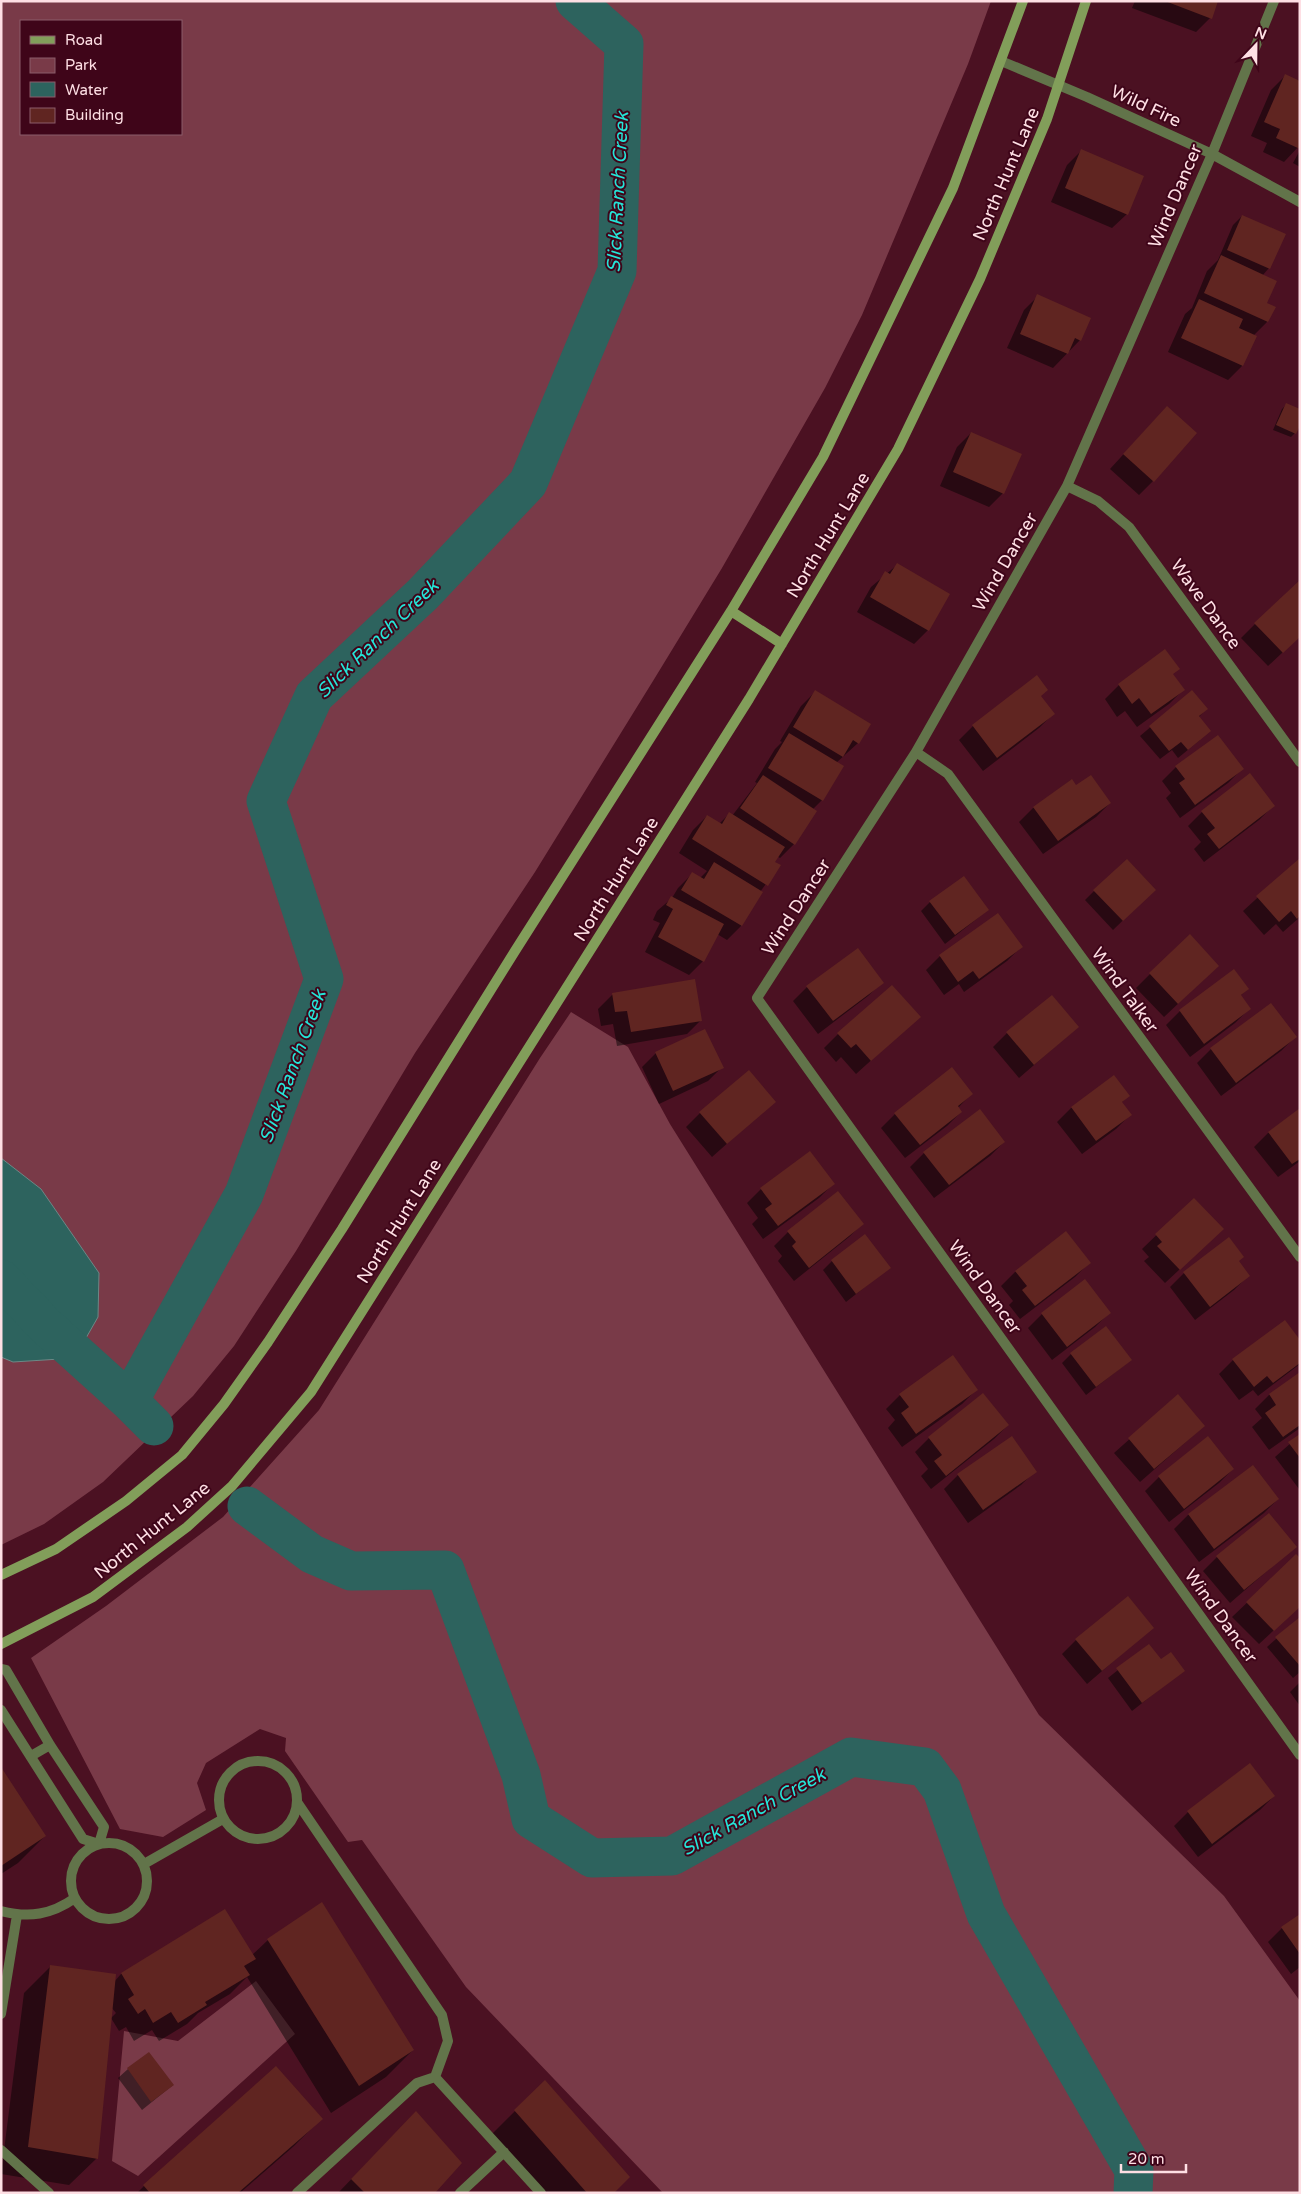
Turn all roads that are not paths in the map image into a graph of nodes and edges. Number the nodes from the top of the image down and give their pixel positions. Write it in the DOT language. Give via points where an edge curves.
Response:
graph roads {
  1 [pos="1023,1"];
  2 [pos="1086,1"];
  3 [pos="1274,1"];
  4 [pos="1001,61"];
  5 [pos="1060,85"];
  6 [pos="1212,154"];
  7 [pos="1300,202"];
  8 [pos="1067,486"];
  9 [pos="731,611"];
  10 [pos="782,644"];
  11 [pos="916,752"];
  12 [pos="1300,762"];
  13 [pos="1300,1256"];
  14 [pos="1,1575"];
  15 [pos="1,1644"];
  16 [pos="1,1669"];
  17 [pos="1,1710"];
  18 [pos="50,1745"];
  19 [pos="1300,1755"];
  20 [pos="31,1756"];
  21 [pos="298,1802"];
  22 [pos="223,1819"];
  23 [pos="99,1844"];
  24 [pos="144,1864"];
  25 [pos="75,1898"];
  26 [pos="1,1911"];
  27 [pos="17,1915"];
  28 [pos="1,2014"];
  29 [pos="435,2077"];
  30 [pos="1,2150"];
  31 [pos="504,2152"];
  32 [pos="48,2193"];
  33 [pos="297,2193"];
  34 [pos="460,2193"];
  35 [pos="541,2193"];
  1 -- 4 [label="main road"];
  2 -- 5 [label="main road, North Hunt Lane"];
  3 -- 6 [label="street, Wind Dancer"];
  4 -- 5 [label="street, Wild Fire"];
  4 -- 9 [label="main road" via="953,188 863,376 823,457"];
  5 -- 6 [label="street, Wild Fire"];
  5 -- 10 [label="main road, North Hunt Lane" via="980,279 898,449"];
  6 -- 7 [label="street, Wild Fire"];
  6 -- 8 [label="street, Wind Dancer"];
  8 -- 11 [label="street, Wind Dancer"];
  8 -- 12 [label="street, Wave Dance" via="1098,501 1129,526"];
  9 -- 10 [label="main road"];
  9 -- 14 [label="main road" via="347,1221 224,1404 182,1455 126,1501 56,1549"];
  10 -- 15 [label="main road, North Hunt Lane" via="311,1392 232,1486 187,1527 93,1597"];
  11 -- 13 [label="street, Wind Talker" via="948,774"];
  11 -- 19 [label="street, Wind Dancer" via="757,998"];
  16 -- 18 [label="street" via="6,1670"];
  17 -- 20 [label="street"];
  18 -- 20 [label="street"];
  18 -- 23 [label="street" via="104,1827"];
  20 -- 23 [label="street" via="84,1839"];
  21 -- 22 [label="street" via="288,1826 266,1839 241,1836"];
  21 -- 22 [label="street" via="296,1790 282,1769 270,1762 257,1761 232,1770 221,1786 219,1806"];
  21 -- 29 [label="street" via="442,2015 448,2041"];
  22 -- 24 [label="street"];
  23 -- 24 [label="street" via="113,1842 126,1846"];
  23 -- 25 [label="street" via="84,1852 74,1865 71,1876"];
  24 -- 25 [label="street" via="148,1877 147,1891 132,1912 120,1918 94,1916"];
  25 -- 27 [label="street" via="44,1913"];
  26 -- 27 [label="street"];
  27 -- 28 [label="street"];
  29 -- 31 [label="street"];
  29 -- 33 [label="street" via="417,2083"];
  30 -- 32 [label="street"];
  31 -- 34 [label="street"];
  31 -- 35 [label="street"];
}
